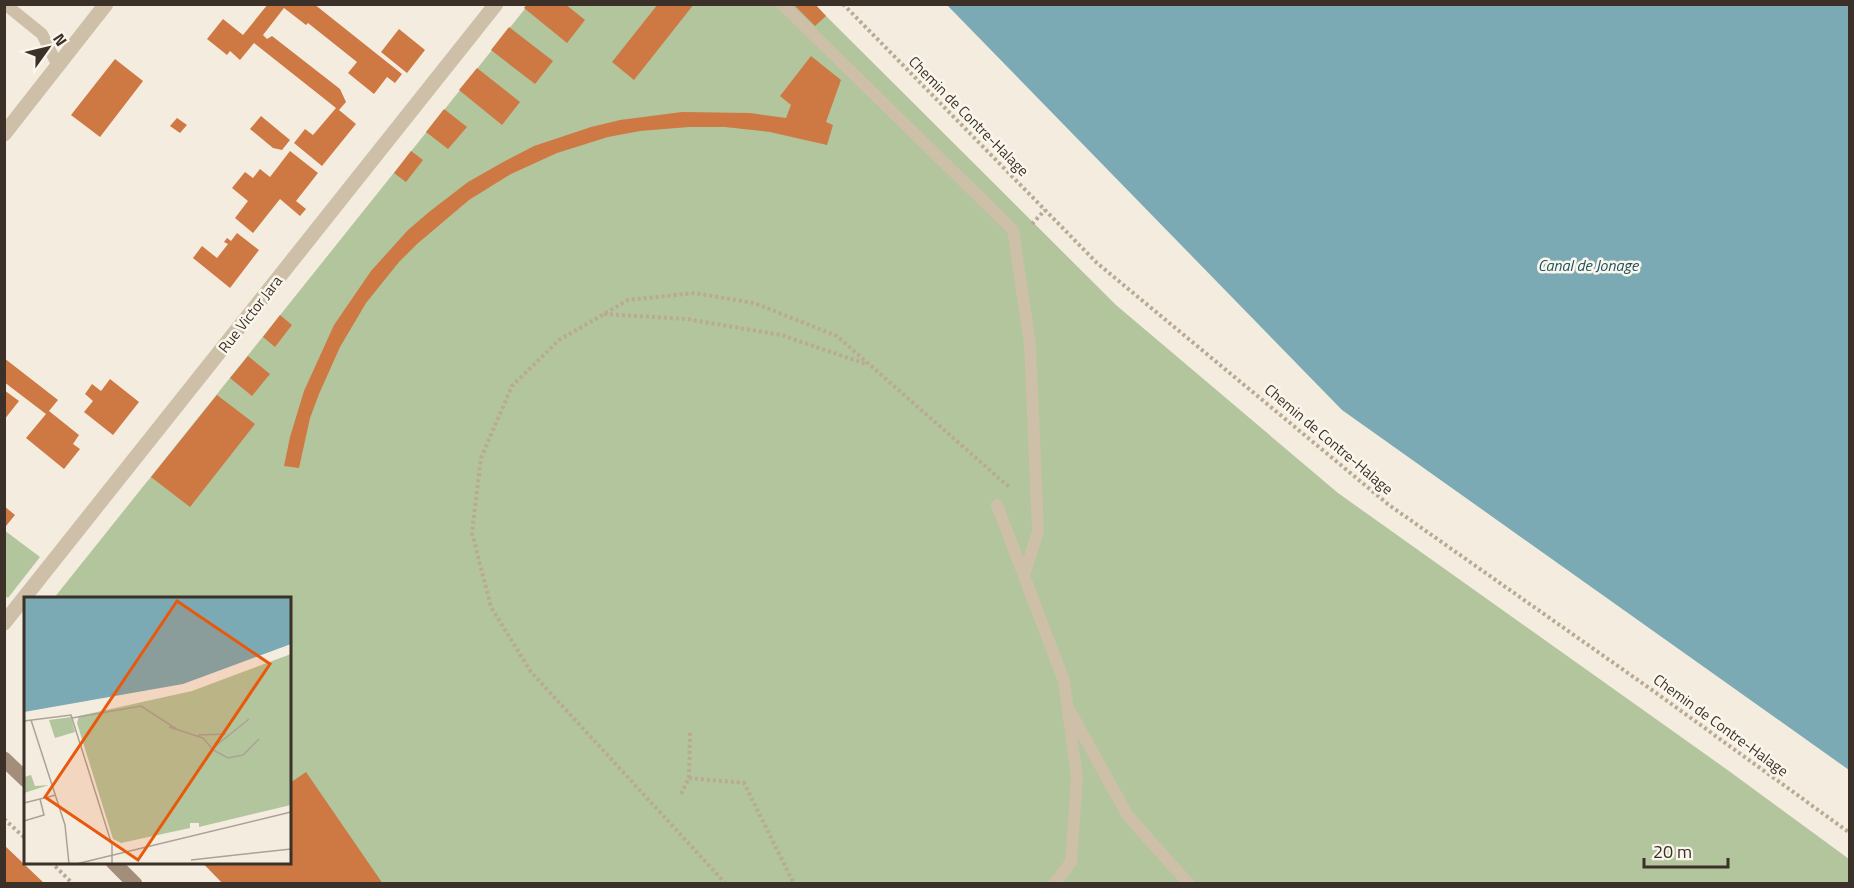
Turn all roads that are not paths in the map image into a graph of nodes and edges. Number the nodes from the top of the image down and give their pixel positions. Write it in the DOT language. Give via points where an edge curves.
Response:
graph roads {
  1 [pos="4,4"];
  2 [pos="106,4"];
  3 [pos="496,4"];
  4 [pos="782,4"];
  5 [pos="58,66"];
  6 [pos="4,134"];
  7 [pos="997,505"];
  8 [pos="1024,576"];
  9 [pos="25,597"];
  10 [pos="24,598"];
  11 [pos="4,623"];
  12 [pos="1067,705"];
  13 [pos="4,759"];
  14 [pos="24,778"];
  15 [pos="114,864"];
  16 [pos="135,884"];
  17 [pos="1054,884"];
  18 [pos="1189,884"];
  1 -- 5 [label="lane" via="42,34"];
  2 -- 5 [label="street"];
  3 -- 9 [label="street, Rue Victor Jara"];
  4 -- 8 [label="lane" via="1013,230 1030,344 1038,531"];
  5 -- 6 [label="street"];
  7 -- 8 [label="lane"];
  8 -- 12 [label="lane" via="1064,681"];
  10 -- 11 [label="street, Rue Victor Jara"];
  12 -- 17 [label="lane" via="1077,777 1071,862"];
  12 -- 18 [label="lane" via="1128,816"];
  13 -- 14 [label="main road"];
  15 -- 16 [label="main road"];
}
